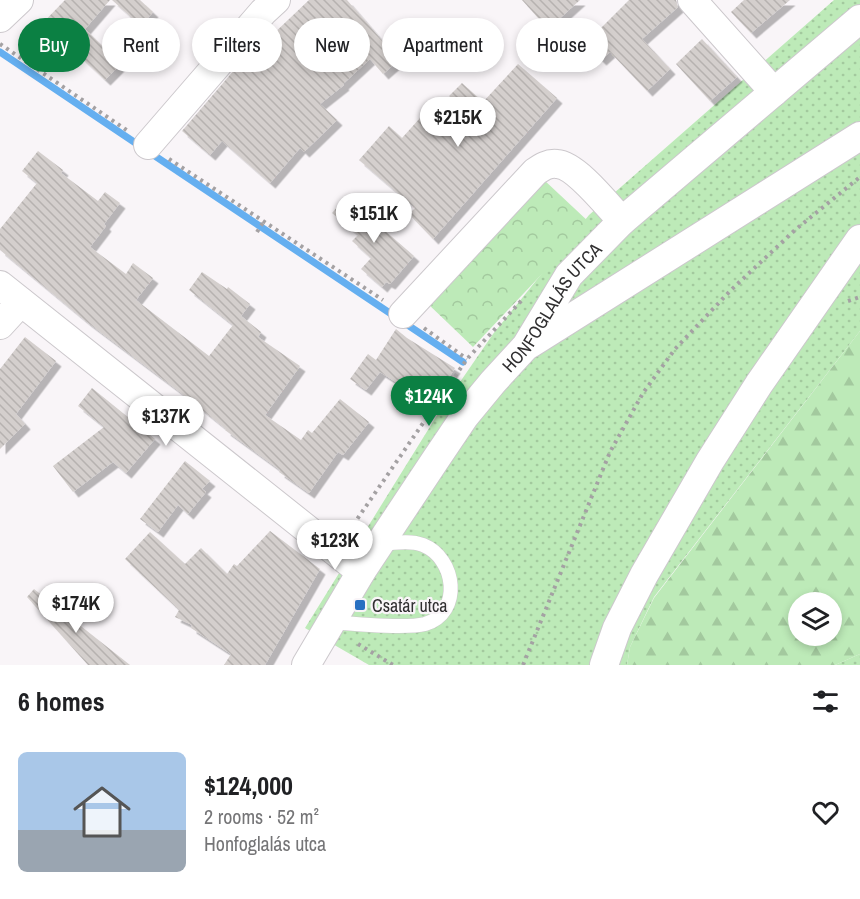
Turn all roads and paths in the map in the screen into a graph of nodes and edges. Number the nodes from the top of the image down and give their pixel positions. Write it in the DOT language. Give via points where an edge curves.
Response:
graph roads {
  1 [pos="19,0"];
  2 [pos="692,0"];
  3 [pos="263,4"];
  4 [pos="0,18"];
  5 [pos="860,19"];
  6 [pos="0,44"];
  7 [pos="774,92"];
  8 [pos="860,136"];
  9 [pos="148,145"];
  10 [pos="860,177"];
  11 [pos="622,221"];
  12 [pos="860,239"];
  13 [pos="10,294"];
  14 [pos="403,314"];
  15 [pos="0,325"];
  16 [pos="526,346"];
  17 [pos="467,359"];
  18 [pos="379,544"];
  19 [pos="361,572"];
  20 [pos="332,622"];
  21 [pos="306,665"];
  22 [pos="522,665"];
  23 [pos="604,665"];
  1 -- 4 [label="street"];
  2 -- 7 [label="street"];
  3 -- 9 [label="street"];
  5 -- 7 [label="street, HONFOGLALÁS UTCA"];
  6 -- 9 [label="path"];
  7 -- 11 [label="street, HONFOGLALÁS UTCA"];
  8 -- 16 [label="street"];
  9 -- 14 [label="path" via="260,226"];
  10 -- 22 [label="path" via="731,290 675,349 643,393 610,452"];
  11 -- 14 [label="street" via="572,169 560,164 547,165 535,172"];
  11 -- 16 [label="street, HONFOGLALÁS UTCA" via="569,275"];
  12 -- 23 [label="street" via="710,461 644,575 617,627"];
  13 -- 15 [label="street"];
  13 -- 19 [label="street"];
  14 -- 17 [label="path"];
  16 -- 18 [label="street, HONFOGLALÁS UTCA" via="465,416"];
  18 -- 19 [label="street, HONFOGLALÁS UTCA"];
  18 -- 20 [label="lane" via="415,543 439,555 450,576 446,604 424,624"];
  19 -- 20 [label="street, HONFOGLALÁS UTCA"];
  20 -- 21 [label="street, HONFOGLALÁS UTCA"];
}
